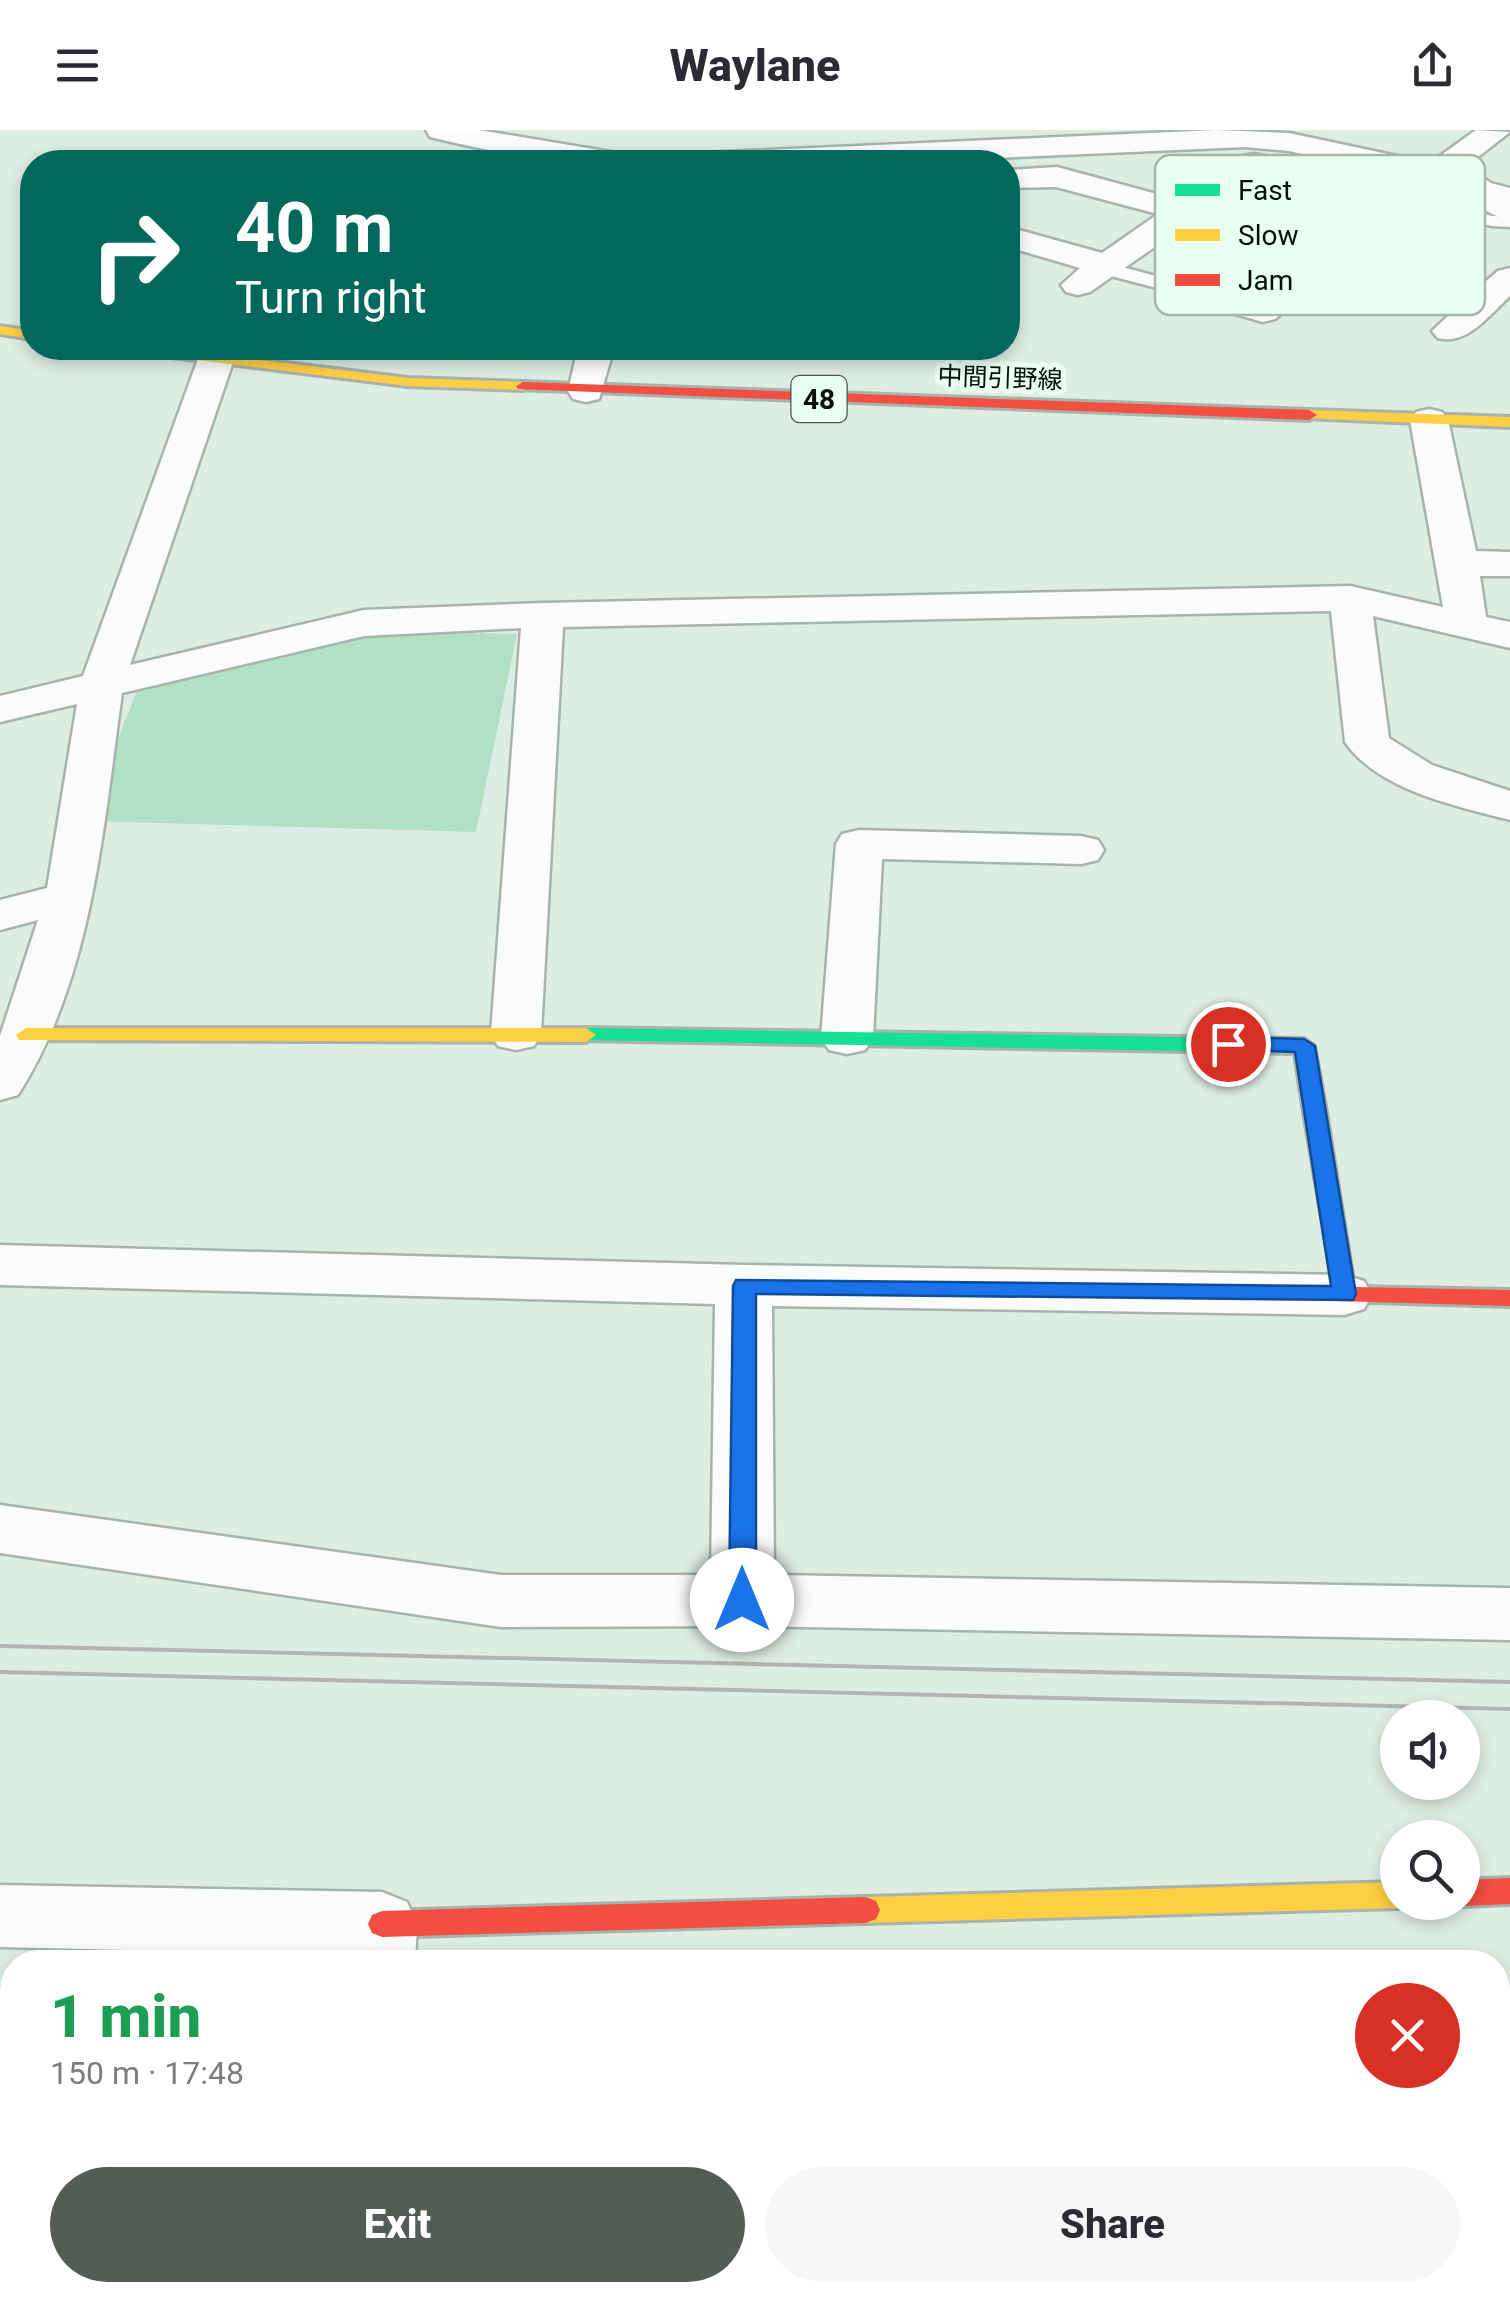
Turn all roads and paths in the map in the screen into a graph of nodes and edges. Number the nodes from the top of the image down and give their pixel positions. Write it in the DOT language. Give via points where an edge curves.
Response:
graph roads {
  1 [pos="441,130"];
  2 [pos="1496,130"];
  3 [pos="1179,134"];
  4 [pos="541,150"];
  5 [pos="905,150"];
  6 [pos="1349,155"];
  7 [pos="1462,155"];
  8 [pos="1020,179"];
  9 [pos="1485,187"];
  10 [pos="1510,193"];
  11 [pos="1485,194"];
  12 [pos="1155,203"];
  13 [pos="1510,211"];
  14 [pos="1485,219"];
  15 [pos="1510,222"];
  16 [pos="1155,231"];
  17 [pos="1020,242"];
  18 [pos="1096,273"];
  19 [pos="1155,284"];
  20 [pos="1468,315"];
  21 [pos="1450,331"];
  22 [pos="216,360"];
  23 [pos="224,360"];
  24 [pos="593,360"];
  25 [pos="586,392"];
  26 [pos="1429,420"];
  27 [pos="1510,422"];
  28 [pos="1458,563"];
  29 [pos="1510,564"];
  30 [pos="1350,598"];
  31 [pos="543,615"];
  32 [pos="1466,624"];
  33 [pos="1510,634"];
  34 [pos="102,683"];
  35 [pos="0,709"];
  36 [pos="1510,806"];
  37 [pos="1081,850"];
  38 [pos="70,896"];
  39 [pos="0,915"];
  40 [pos="516,1034"];
  41 [pos="26,1035"];
  42 [pos="847,1038"];
  43 [pos="0,1083"];
  44 [pos="0,1265"];
  45 [pos="744,1286"];
  46 [pos="1344,1294"];
  47 [pos="1510,1298"];
  48 [pos="0,1529"];
  49 [pos="742,1600"];
  50 [pos="1510,1614"];
  51 [pos="1510,1892"];
  52 [pos="1480,1893"];
  53 [pos="1380,1896"];
  54 [pos="0,1916"];
  55 [pos="380,1943"];
  1 -- 4 [label="street"];
  2 -- 7 [label="street"];
  3 -- 5 [label="street"];
  3 -- 6 [label="street" via="1289,142"];
  8 -- 12 [label="street" via="1058,177"];
  9 -- 10 [label="lane"];
  11 -- 13 [label="street"];
  14 -- 15 [label="lane"];
  16 -- 18 [label="street"];
  17 -- 18 [label="street"];
  18 -- 19 [label="lane"];
  20 -- 21 [label="street"];
  22 -- 34 [label="street"];
  23 -- 25 [label="street, 中間引野線 / 48" via="408,382"];
  24 -- 25 [label="street"];
  25 -- 26 [label="street, 中間引野線 / 48"];
  26 -- 27 [label="street, 中間引野線 / 48"];
  26 -- 28 [label="street"];
  28 -- 29 [label="street"];
  28 -- 32 [label="street"];
  30 -- 31 [label="street"];
  30 -- 32 [label="street"];
  30 -- 36 [label="street" via="1367,742 1417,776"];
  31 -- 34 [label="street" via="364,623"];
  31 -- 40 [label="street"];
  32 -- 33 [label="street"];
  34 -- 35 [label="street"];
  34 -- 38 [label="street"];
  37 -- 42 [label="street" via="859,844"];
  38 -- 39 [label="street"];
  38 -- 41 [label="street"];
  40 -- 41 [label="street"];
  40 -- 42 [label="street"];
  41 -- 43 [label="street"];
  42 -- 46 [label="street" via="1304,1046"];
  44 -- 45 [label="street"];
  45 -- 46 [label="street"];
  45 -- 49 [label="street"];
  46 -- 47 [label="street"];
  48 -- 49 [label="street" via="501,1601"];
  49 -- 50 [label="street"];
  51 -- 52 [label="street"];
  53 -- 55 [label="street"];
  54 -- 55 [label="street"];
}
